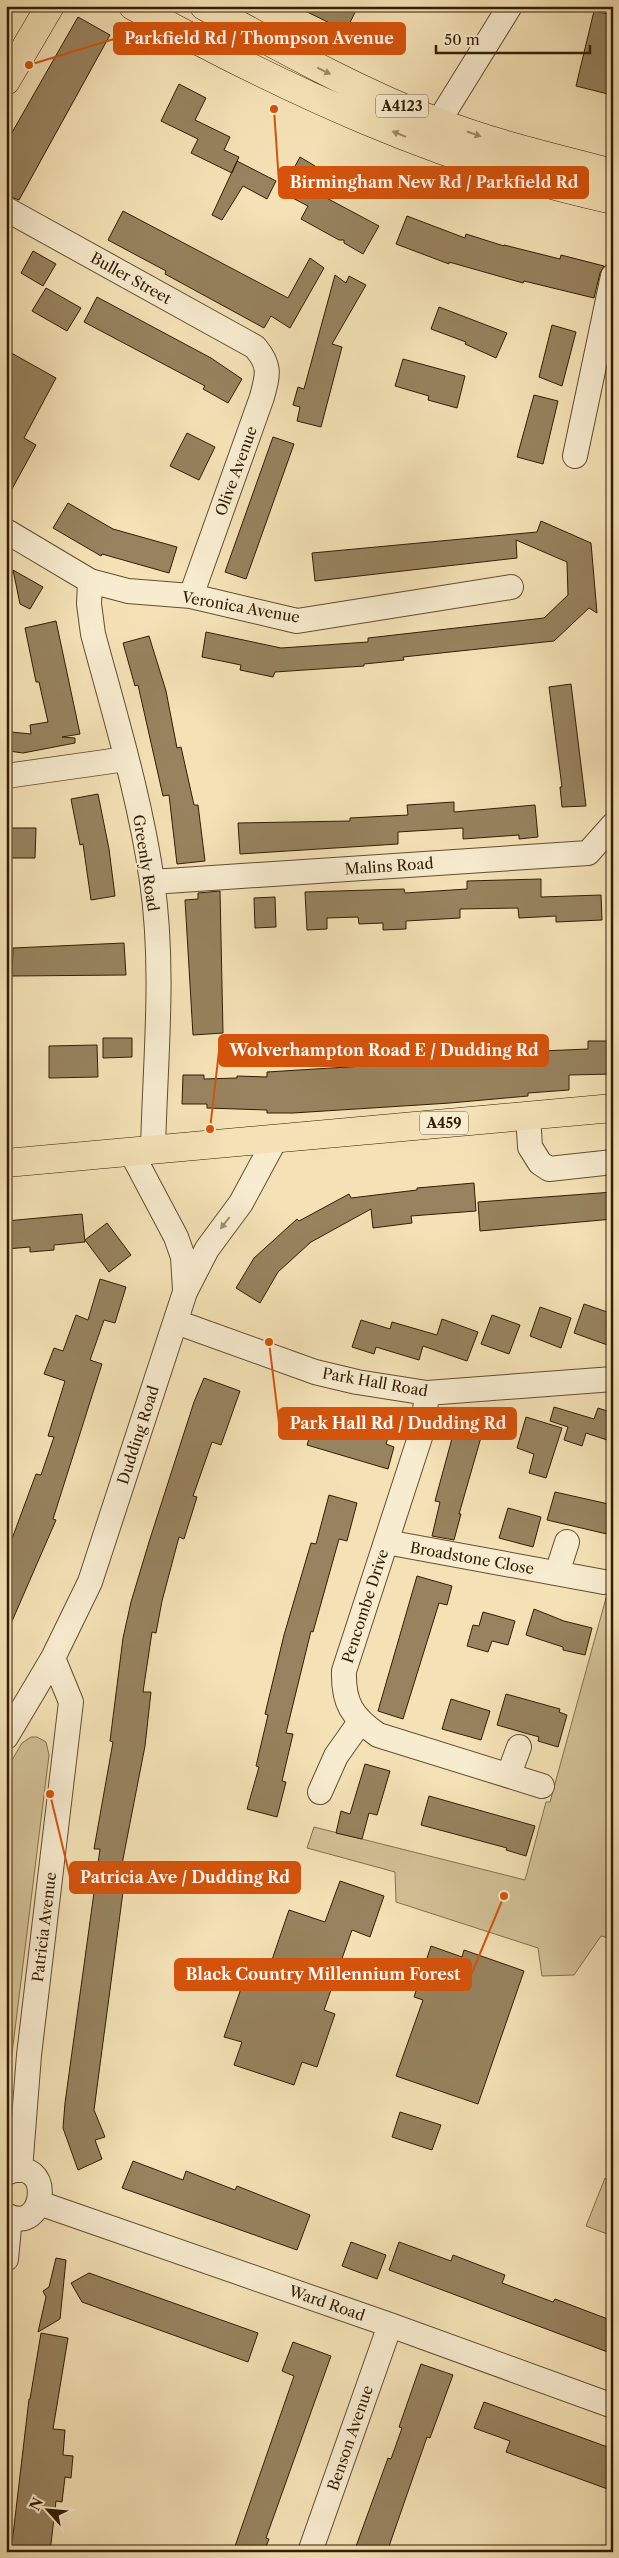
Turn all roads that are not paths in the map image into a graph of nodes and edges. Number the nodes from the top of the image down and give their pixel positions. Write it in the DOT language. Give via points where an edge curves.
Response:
graph roads {
  1 [pos="50,6"];
  2 [pos="134,6"];
  3 [pos="204,6"];
  4 [pos="510,6"];
  5 [pos="266,39"];
  6 [pos="252,70"];
  7 [pos="6,82"];
  8 [pos="431,133"];
  9 [pos="613,173"];
  10 [pos="613,200"];
  11 [pos="6,209"];
  12 [pos="613,276"];
  13 [pos="255,347"];
  14 [pos="575,456"];
  15 [pos="6,531"];
  16 [pos="90,581"];
  17 [pos="511,587"];
  18 [pos="191,596"];
  19 [pos="126,759"];
  20 [pos="6,776"];
  21 [pos="613,825"];
  22 [pos="152,882"];
  23 [pos="613,1108"];
  24 [pos="528,1115"];
  25 [pos="276,1138"];
  26 [pos="142,1151"];
  27 [pos="613,1162"];
  28 [pos="6,1163"];
  29 [pos="185,1292"];
  30 [pos="176,1322"];
  31 [pos="613,1379"];
  32 [pos="427,1393"];
  33 [pos="386,1542"];
  34 [pos="567,1542"];
  35 [pos="557,1573"];
  36 [pos="604,1582"];
  37 [pos="53,1658"];
  38 [pos="360,1722"];
  39 [pos="6,1737"];
  40 [pos="519,1747"];
  41 [pos="509,1774"];
  42 [pos="542,1786"];
  43 [pos="320,1792"];
  44 [pos="13,2171"];
  45 [pos="39,2203"];
  46 [pos="8,2216"];
  47 [pos="6,2258"];
  48 [pos="390,2325"];
  49 [pos="613,2406"];
  50 [pos="310,2552"];
  1 -- 7 [label="main road"];
  2 -- 6 [label="main road, A4123"];
  3 -- 5 [label="main road, A4123"];
  4 -- 8 [label="street"];
  5 -- 6 [label="main road"];
  5 -- 8 [label="main road, A4123, one-way"];
  8 -- 6 [label="main road, A4123, one-way" via="345,112"];
  8 -- 9 [label="main road, A4123, one-way" via="498,142"];
  8 -- 10 [label="main road, A4123" via="481,163"];
  11 -- 13 [label="street, Buller Street"];
  12 -- 14 [label="street"];
  13 -- 18 [label="street, Olive Avenue" via="265,359 268,374"];
  15 -- 16 [label="street, Veronica Avenue"];
  16 -- 18 [label="street, Veronica Avenue" via="128,591"];
  16 -- 19 [label="street, Greenly Road" via="93,634"];
  17 -- 18 [label="street, Veronica Avenue" via="297,620"];
  19 -- 20 [label="street"];
  19 -- 22 [label="street, Greenly Road"];
  21 -- 22 [label="street, Malins Road" via="588,853"];
  22 -- 26 [label="street, Greenly Road" via="160,985"];
  23 -- 24 [label="main road, A459"];
  24 -- 25 [label="main road, A459"];
  24 -- 27 [label="street" via="530,1147 540,1164 549,1169"];
  25 -- 26 [label="main road, A459"];
  25 -- 29 [label="street, Dudding Road, one-way" via="241,1203 207,1249"];
  26 -- 28 [label="main road, A459"];
  26 -- 29 [label="street" via="183,1257"];
  29 -- 30 [label="street, Dudding Road"];
  30 -- 32 [label="street, Park Hall Road" via="315,1372"];
  30 -- 37 [label="street, Dudding Road" via="90,1582"];
  31 -- 32 [label="street, Park Hall Road"];
  32 -- 33 [label="street, Pencombe Drive" via="423,1428"];
  33 -- 35 [label="street, Broadstone Close"];
  33 -- 38 [label="street, Pencombe Drive" via="344,1671 344,1688 351,1712"];
  34 -- 35 [label="street"];
  35 -- 36 [label="street, Broadstone Close"];
  37 -- 39 [label="street, Dudding Road"];
  37 -- 44 [label="street, Patricia Avenue" via="71,1702"];
  38 -- 41 [label="street, Pencombe Drive" via="378,1735 401,1744"];
  38 -- 43 [label="street" via="336,1756"];
  40 -- 41 [label="street"];
  41 -- 42 [label="street, Pencombe Drive"];
  44 -- 45 [label="street" via="31,2174 37,2180 41,2195"];
  45 -- 46 [label="street" via="30,2214"];
  45 -- 48 [label="street, Ward Road"];
  46 -- 47 [label="street"];
  48 -- 49 [label="street, Ward Road"];
  48 -- 50 [label="street, Benson Avenue"];
}
